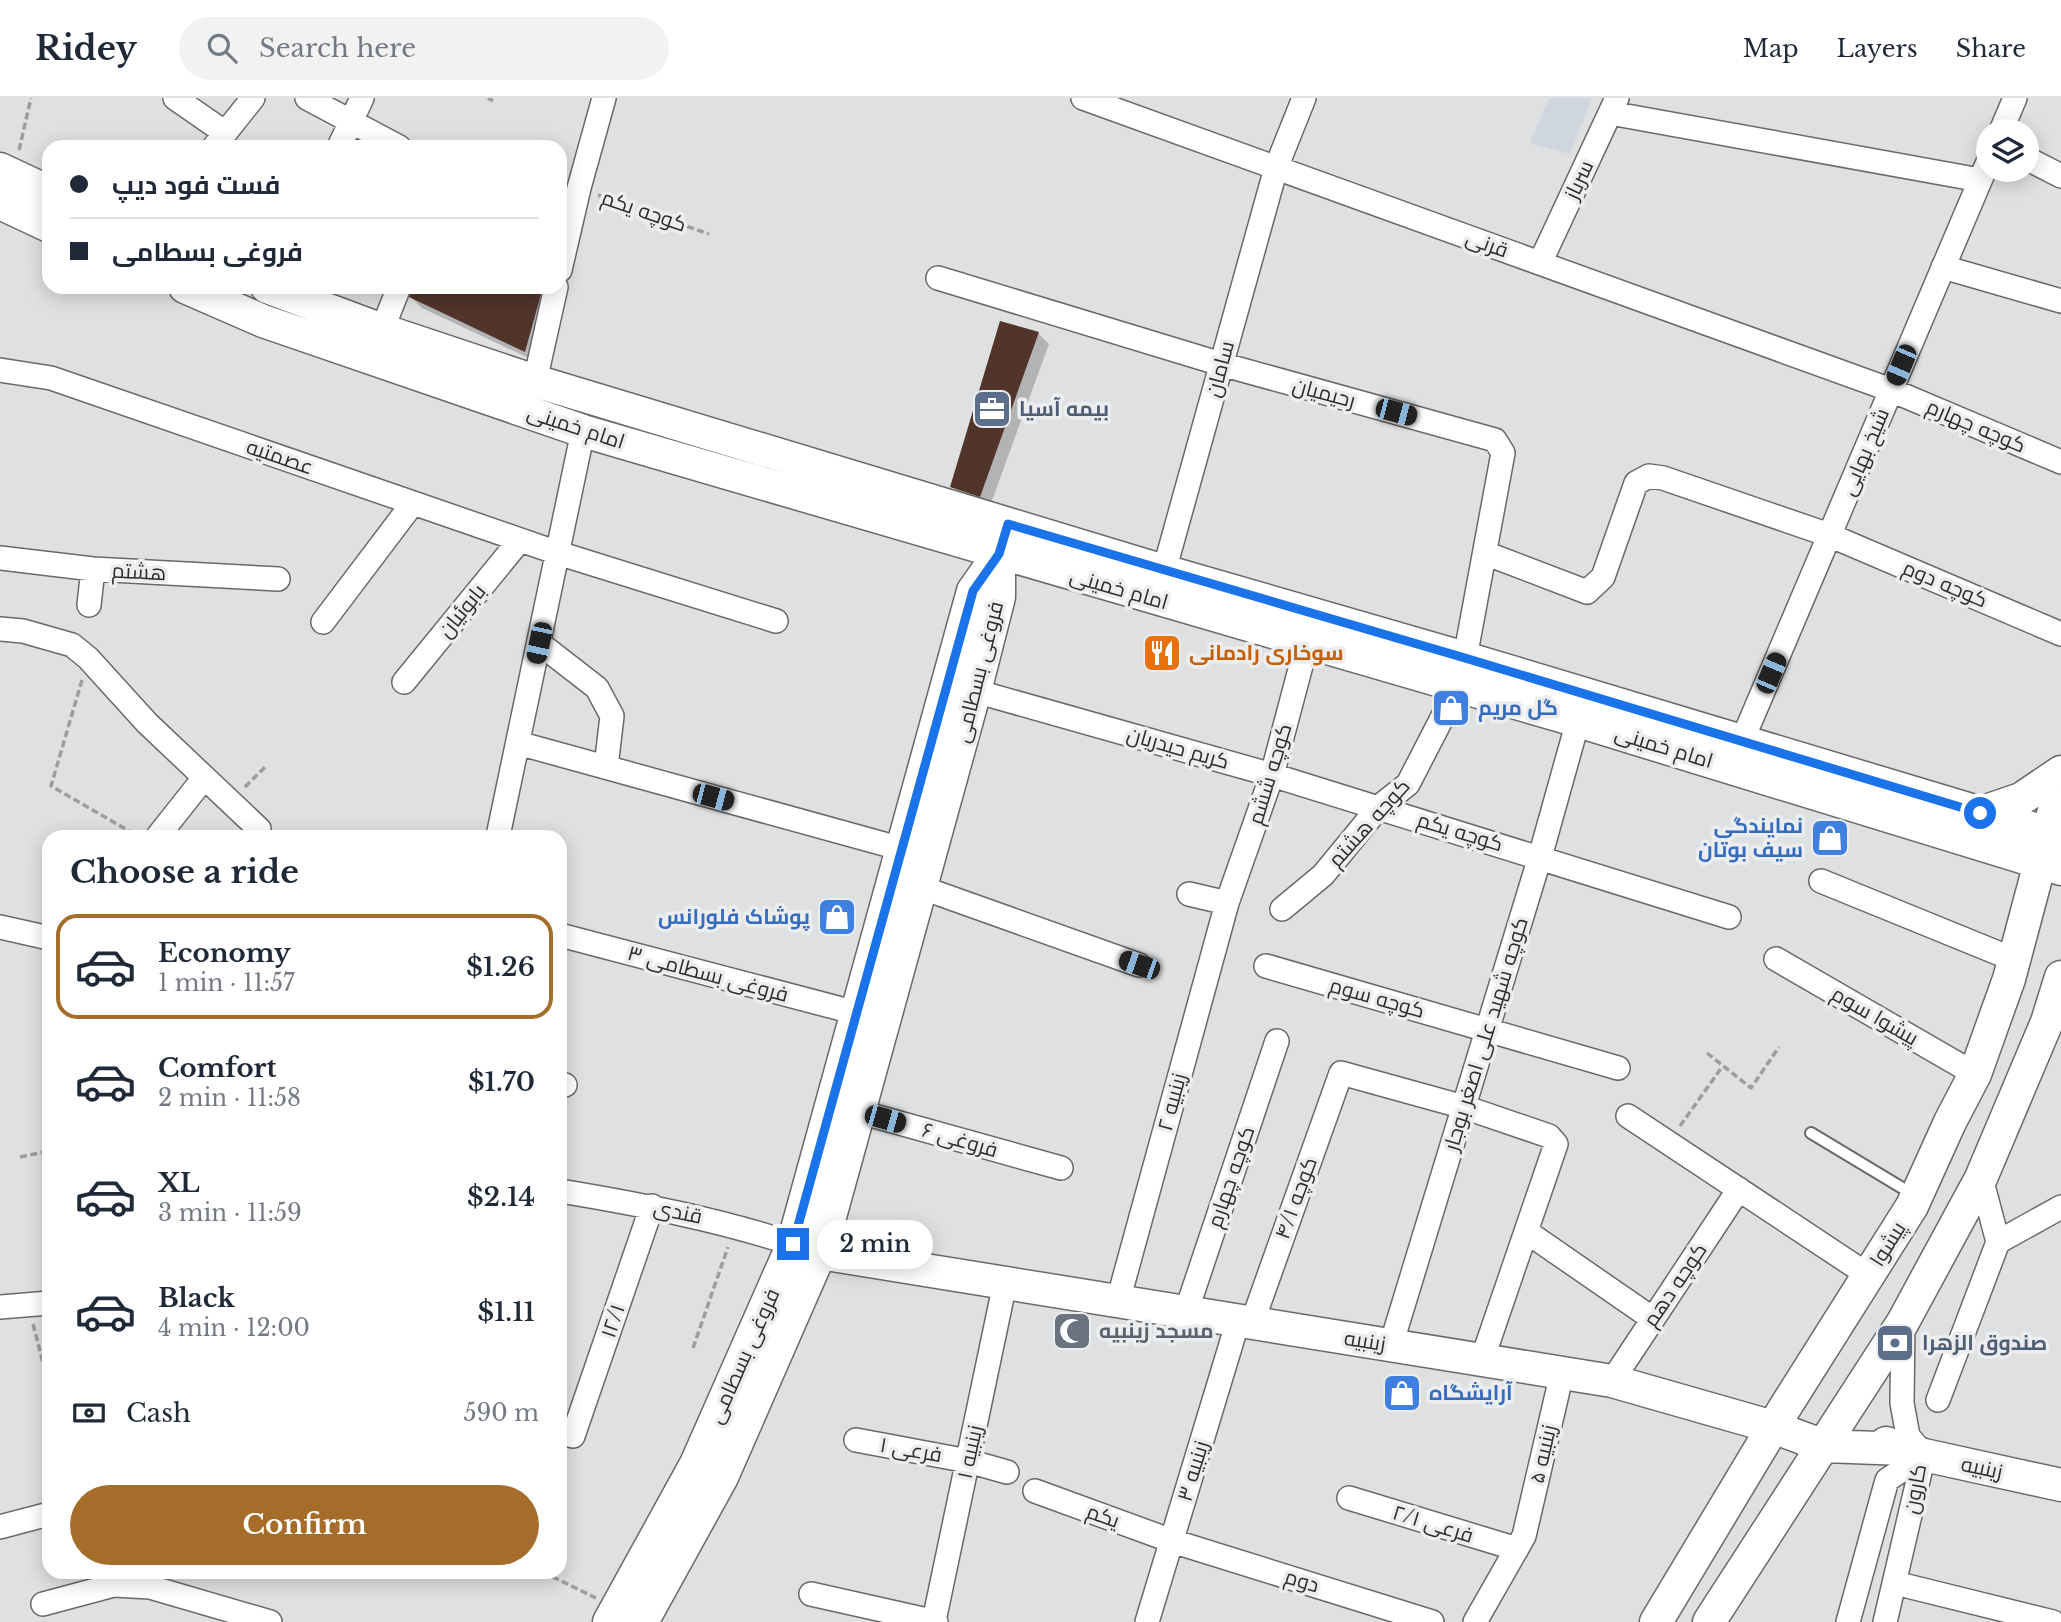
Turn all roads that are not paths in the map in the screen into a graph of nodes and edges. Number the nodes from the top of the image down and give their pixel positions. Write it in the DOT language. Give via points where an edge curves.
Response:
graph roads {
  1 [pos="176,98"];
  2 [pos="253,98"];
  3 [pos="307,98"];
  4 [pos="362,98"];
  5 [pos="604,98"];
  6 [pos="1083,98"];
  7 [pos="1304,98"];
  8 [pos="2015,98"];
  9 [pos="1614,106"];
  10 [pos="2006,119"];
  11 [pos="351,120"];
  12 [pos="219,140"];
  13 [pos="342,140"];
  14 [pos="387,140"];
  15 [pos="2039,165"];
  16 [pos="1276,168"];
  17 [pos="1976,170"];
  18 [pos="2061,176"];
  19 [pos="1979,182"];
  20 [pos="4,183"];
  21 [pos="42,191"];
  22 [pos="42,219"];
  23 [pos="567,226"];
  24 [pos="1540,263"];
  25 [pos="1943,267"];
  26 [pos="938,278"];
  27 [pos="201,294"];
  28 [pos="289,294"];
  29 [pos="396,294"];
  30 [pos="555,294"];
  31 [pos="2061,301"];
  32 [pos="382,330"];
  33 [pos="1221,365"];
  34 [pos="0,370"];
  35 [pos="536,381"];
  36 [pos="1891,390"];
  37 [pos="583,431"];
  38 [pos="2061,462"];
  39 [pos="413,503"];
  40 [pos="1829,535"];
  41 [pos="1003,539"];
  42 [pos="520,540"];
  43 [pos="558,553"];
  44 [pos="1485,553"];
  45 [pos="0,558"];
  46 [pos="93,569"];
  47 [pos="1164,571"];
  48 [pos="278,579"];
  49 [pos="89,605"];
  50 [pos="776,621"];
  51 [pos="323,622"];
  52 [pos="0,629"];
  53 [pos="2061,634"];
  54 [pos="539,643"];
  55 [pos="1307,643"];
  56 [pos="1461,672"];
  57 [pos="404,682"];
  58 [pos="975,691"];
  59 [pos="1578,721"];
  60 [pos="517,743"];
  61 [pos="1737,755"];
  62 [pos="606,768"];
  63 [pos="2061,772"];
  64 [pos="1272,775"];
  65 [pos="204,778"];
  66 [pos="2061,785"];
  67 [pos="1380,807"];
  68 [pos="1980,813"];
  69 [pos="259,829"];
  70 [pos="163,830"];
  71 [pos="499,830"];
  72 [pos="2055,835"];
  73 [pos="902,849"];
  74 [pos="1993,849"];
  75 [pos="1540,857"];
  76 [pos="2051,867"];
  77 [pos="1821,881"];
  78 [pos="920,887"];
  79 [pos="1189,894"];
  80 [pos="1227,903"];
  81 [pos="1282,909"];
  82 [pos="1729,917"];
  83 [pos="2026,918"];
  84 [pos="0,927"];
  85 [pos="42,936"];
  86 [pos="567,937"];
  87 [pos="1776,959"];
  88 [pos="2015,960"];
  89 [pos="1139,965"];
  90 [pos="1266,966"];
  91 [pos="2061,977"];
  92 [pos="856,1013"];
  93 [pos="2054,1025"];
  94 [pos="1487,1030"];
  95 [pos="1277,1041"];
  96 [pos="1618,1068"];
  97 [pos="1975,1074"];
  98 [pos="1464,1107"];
  99 [pos="860,1112"];
  100 [pos="1629,1115"];
  101 [pos="1811,1133"];
  102 [pos="1060,1168"];
  103 [pos="1981,1178"];
  104 [pos="1739,1189"];
  105 [pos="567,1192"];
  106 [pos="1916,1196"];
  107 [pos="652,1206"];
  108 [pos="2061,1207"];
  109 [pos="1527,1231"];
  110 [pos="1998,1242"];
  111 [pos="806,1248"];
  112 [pos="1868,1275"];
  113 [pos="1005,1283"];
  114 [pos="1118,1301"];
  115 [pos="38,1303"];
  116 [pos="0,1307"];
  117 [pos="1186,1312"];
  118 [pos="1653,1319"];
  119 [pos="1245,1322"];
  120 [pos="1903,1322"];
  121 [pos="1391,1345"];
  122 [pos="1482,1360"];
  123 [pos="1562,1373"];
  124 [pos="1612,1381"];
  125 [pos="1938,1400"];
  126 [pos="1779,1418"];
  127 [pos="567,1430"];
  128 [pos="1830,1436"];
  129 [pos="856,1440"];
  130 [pos="1914,1452"];
  131 [pos="968,1461"];
  132 [pos="1007,1472"];
  133 [pos="2061,1486"];
  134 [pos="1035,1491"];
  135 [pos="1349,1498"];
  136 [pos="42,1516"];
  137 [pos="0,1527"];
  138 [pos="1172,1541"];
  139 [pos="1521,1543"];
  140 [pos="151,1579"];
  141 [pos="1895,1583"];
  142 [pos="811,1594"];
  143 [pos="43,1604"];
  144 [pos="623,1618"];
  145 [pos="270,1622"];
  146 [pos="935,1622"];
  147 [pos="1147,1622"];
  148 [pos="1432,1622"];
  149 [pos="1475,1622"];
  150 [pos="1656,1622"];
  151 [pos="1709,1622"];
  152 [pos="1848,1622"];
  153 [pos="1885,1622"];
  154 [pos="2053,1622"];
  1 -- 12 [label="street"];
  2 -- 12 [label="street"];
  3 -- 11 [label="street"];
  4 -- 11 [label="street"];
  5 -- 23 [label="street"];
  6 -- 16 [label="street, قرنی"];
  7 -- 16 [label="street, سامان"];
  8 -- 10 [label="street"];
  9 -- 17 [label="street"];
  9 -- 24 [label="street, سرباز"];
  11 -- 13 [label="street"];
  11 -- 14 [label="street"];
  15 -- 18 [label="street"];
  16 -- 24 [label="street, قرنی"];
  16 -- 33 [label="street, سامان"];
  19 -- 25 [label="street, شیخ بهایی"];
  20 -- 21 [label="main road"];
  20 -- 22 [label="main road"];
  24 -- 36 [label="street, قرنی"];
  25 -- 31 [label="street"];
  25 -- 36 [label="street, شیخ بهایی"];
  26 -- 33 [label="street, رحیمیان"];
  27 -- 37 [label="main road, امام خمینی" via="263,321"];
  28 -- 32 [label="main road, امام خمینی"];
  29 -- 32 [label="street"];
  30 -- 35 [label="street"];
  32 -- 35 [label="main road, امام خمینی"];
  33 -- 44 [label="street, رحیمیان" via="1495,440 1503,453"];
  33 -- 47 [label="street, سامان"];
  34 -- 39 [label="street, عصمتیه" via="51,378"];
  35 -- 41 [label="main road, امام خمینی"];
  36 -- 38 [label="street, کوچه چهارم"];
  36 -- 40 [label="street, شیخ بهایی"];
  37 -- 41 [label="main road, امام خمینی"];
  37 -- 43 [label="street"];
  39 -- 42 [label="street, عصمتیه"];
  39 -- 51 [label="street"];
  40 -- 44 [label="street, کوچه دوم" via="1649,476 1636,483 1603,577 1587,592"];
  40 -- 53 [label="street, کوچه دوم"];
  40 -- 61 [label="street, شیخ بهایی"];
  41 -- 47 [label="main road, امام خمینی"];
  41 -- 55 [label="main road, امام خمینی"];
  41 -- 58 [label="main road, فروغی بسطامی" via="999,597"];
  41 -- 73 [label="main road, فروغی بسطامی" via="973,591"];
  42 -- 43 [label="street, عصمتیه"];
  42 -- 57 [label="street, بابوئیان"];
  43 -- 50 [label="street, عصمتیه"];
  43 -- 54 [label="street"];
  44 -- 56 [label="street, رحیمیان"];
  45 -- 46 [label="street, هشتم"];
  46 -- 48 [label="street, هشتم"];
  46 -- 49 [label="street"];
  47 -- 56 [label="main road, امام خمینی"];
  52 -- 65 [label="street" via="72,645"];
  54 -- 60 [label="street"];
  54 -- 62 [label="street" via="597,688 612,716"];
  55 -- 56 [label="main road, امام خمینی"];
  55 -- 64 [label="street, کوچه ششم"];
  56 -- 59 [label="main road, امام خمینی"];
  56 -- 61 [label="main road, امام خمینی"];
  56 -- 67 [label="street, کوچه هشتم" via="1408,784"];
  58 -- 64 [label="street, کریم حیدریان"];
  58 -- 78 [label="main road, فروغی بسطامی"];
  59 -- 61 [label="main road, امام خمینی"];
  59 -- 75 [label="street, کوچه شهید علی اصغر بوجار"];
  60 -- 62 [label="street"];
  60 -- 71 [label="street"];
  61 -- 68 [label="main road, امام خمینی"];
  61 -- 74 [label="main road, امام خمینی"];
  62 -- 73 [label="street"];
  63 -- 68 [label="main road" via="2021,799"];
  64 -- 67 [label="street, کریم حیدریان"];
  64 -- 80 [label="street, کوچه ششم"];
  65 -- 69 [label="street"];
  65 -- 70 [label="street"];
  66 -- 72 [label="main road, پیشوا"];
  67 -- 75 [label="street, کوچه یکم"];
  67 -- 81 [label="street, کوچه هشتم" via="1323,875"];
  68 -- 72 [label="main road, امام خمینی"];
  72 -- 76 [label="main road, پیشوا"];
  73 -- 92 [label="main road, فروغی بسطامی"];
  74 -- 76 [label="main road, امام خمینی"];
  74 -- 83 [label="main road" via="2016,879"];
  75 -- 82 [label="street"];
  75 -- 94 [label="street, کوچه شهید علی اصغر بوجار"];
  76 -- 83 [label="main road, پیشوا"];
  77 -- 88 [label="street"];
  78 -- 89 [label="street"];
  78 -- 99 [label="main road, فروغی بسطامی"];
  79 -- 80 [label="street"];
  80 -- 114 [label="street, زینبیه ۲"];
  83 -- 88 [label="main road, پیشوا"];
  84 -- 85 [label="street"];
  86 -- 92 [label="street, فروغی بسطامی ۳"];
  87 -- 97 [label="street, پیشوا سوم"];
  88 -- 97 [label="main road, پیشوا"];
  90 -- 94 [label="street, کوچه سوم"];
  91 -- 93 [label="main road"];
  92 -- 111 [label="main road, فروغی بسطامی"];
  93 -- 103 [label="main road"];
  94 -- 96 [label="street"];
  94 -- 98 [label="street, کوچه شهید علی اصغر بوجار"];
  95 -- 117 [label="street, کوچه چهارم"];
  97 -- 106 [label="main road, پیشوا"];
  98 -- 109 [label="street" via="1549,1136 1556,1144"];
  98 -- 119 [label="street, کوچه ۴/۱" via="1341,1073"];
  98 -- 121 [label="street, کوچه شهید علی اصغر بوجار"];
  99 -- 102 [label="street, فروغی ۶"];
  99 -- 111 [label="main road, فروغی بسطامی"];
  100 -- 104 [label="street"];
  101 -- 106 [label="lane"];
  103 -- 110 [label="street"];
  103 -- 120 [label="main road"];
  104 -- 112 [label="street"];
  104 -- 118 [label="street, کوچه دهم"];
  105 -- 107 [label="street, قندی"];
  106 -- 112 [label="main road, پیشوا"];
  107 -- 111 [label="street, قندی" via="735,1225"];
  107 -- 127 [label="street, ۱۲/۱"];
  108 -- 110 [label="street"];
  109 -- 118 [label="street"];
  109 -- 122 [label="street"];
  110 -- 125 [label="street"];
  111 -- 113 [label="main road, زینبیه"];
  111 -- 144 [label="main road, فروغی بسطامی"];
  112 -- 126 [label="main road, پیشوا"];
  113 -- 114 [label="main road, زینبیه"];
  113 -- 131 [label="street, زینبیه ۱"];
  114 -- 117 [label="main road, زینبیه"];
  115 -- 116 [label="street"];
  117 -- 119 [label="main road, زینبیه"];
  118 -- 124 [label="street, کوچه دهم"];
  119 -- 121 [label="main road, زینبیه"];
  119 -- 138 [label="street, زینبیه ۳"];
  120 -- 128 [label="main road"];
  120 -- 130 [label="street" via="1902,1403"];
  121 -- 122 [label="main road, زینبیه"];
  122 -- 123 [label="main road, زینبیه"];
  123 -- 124 [label="main road, زینبیه"];
  123 -- 139 [label="street, زینبیه ۵"];
  124 -- 126 [label="main road, زینبیه"];
  126 -- 128 [label="main road, زینبیه"];
  126 -- 150 [label="main road, پیشوا"];
  128 -- 130 [label="main road, زینبیه"];
  128 -- 151 [label="main road"];
  129 -- 131 [label="street, فرعی ۱"];
  130 -- 133 [label="main road, زینبیه"];
  130 -- 141 [label="street, کارون"];
  130 -- 152 [label="street, کارون" via="1887,1480"];
  131 -- 132 [label="street, فرعی ۱"];
  131 -- 146 [label="street, زینبیه ۱"];
  134 -- 138 [label="street, یکم"];
  135 -- 139 [label="street, فرعی ۲/۱"];
  136 -- 137 [label="street"];
  138 -- 147 [label="street, زینبیه ۳"];
  138 -- 148 [label="street, دوم"];
  139 -- 149 [label="street, زینبیه ۵"];
  140 -- 143 [label="street"];
  140 -- 145 [label="street"];
  141 -- 153 [label="street, کارون"];
  141 -- 154 [label="street"];
  142 -- 146 [label="street"];
}
